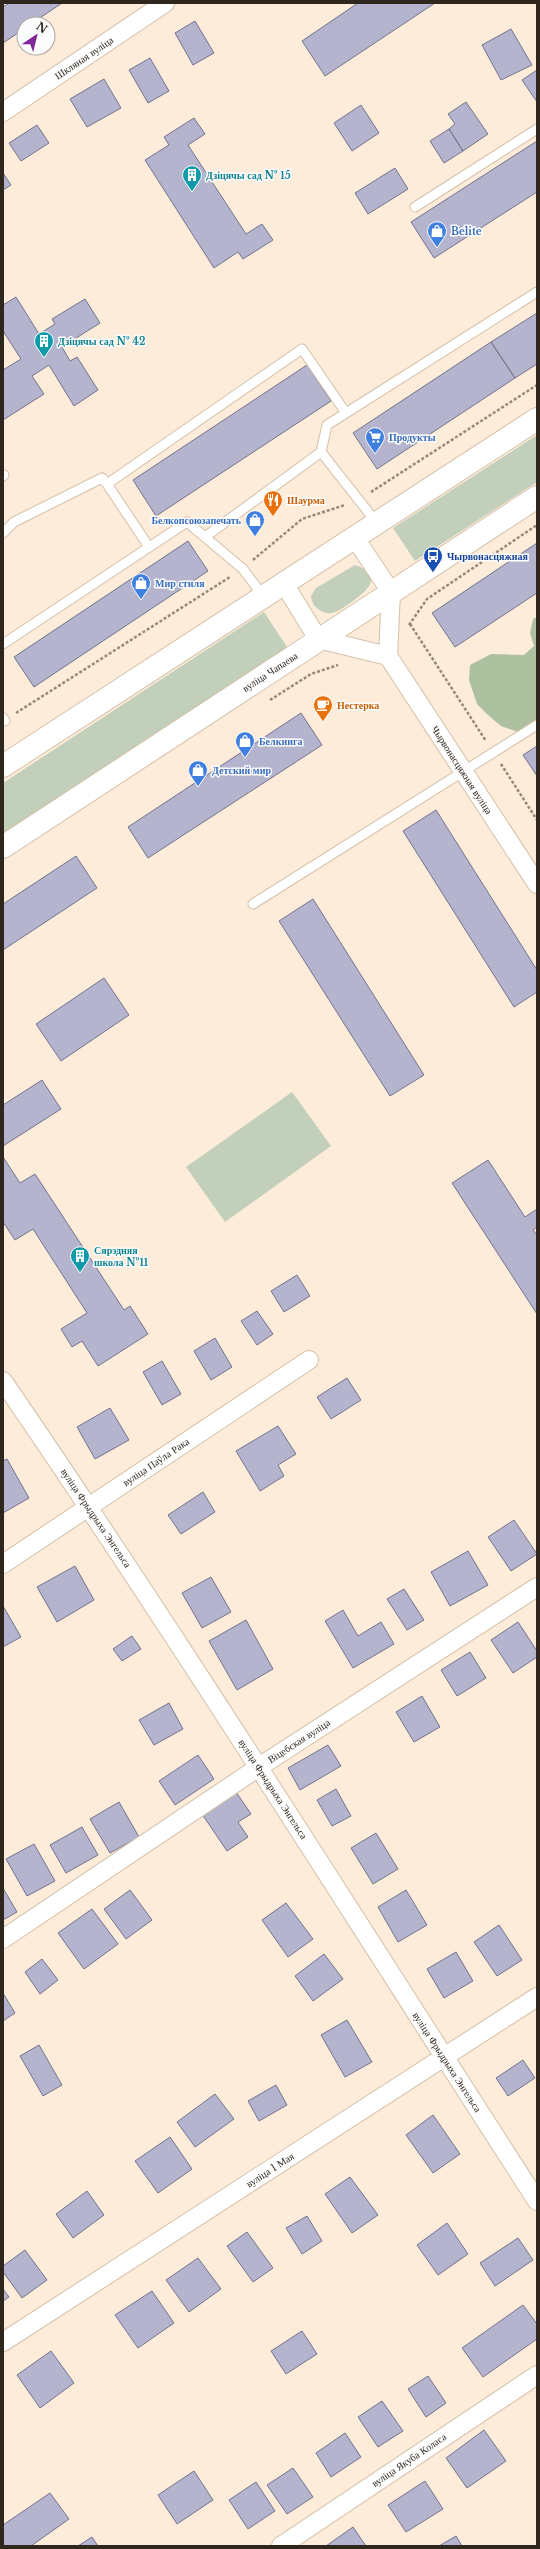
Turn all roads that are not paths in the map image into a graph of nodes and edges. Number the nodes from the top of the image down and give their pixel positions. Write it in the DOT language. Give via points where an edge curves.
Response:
graph roads {
  1 [pos="165,3"];
  2 [pos="3,112"];
  3 [pos="537,129"];
  4 [pos="415,207"];
  5 [pos="537,292"];
  6 [pos="346,413"];
  7 [pos="537,419"];
  8 [pos="321,452"];
  9 [pos="107,484"];
  10 [pos="537,497"];
  11 [pos="377,523"];
  12 [pos="3,533"];
  13 [pos="205,537"];
  14 [pos="355,538"];
  15 [pos="149,547"];
  16 [pos="283,582"];
  17 [pos="391,592"];
  18 [pos="263,596"];
  19 [pos="318,639"];
  20 [pos="3,644"];
  21 [pos="388,656"];
  22 [pos="537,725"];
  23 [pos="3,766"];
  24 [pos="463,770"];
  25 [pos="3,847"];
  26 [pos="537,884"];
  27 [pos="253,904"];
  28 [pos="309,1360"];
  29 [pos="3,1381"];
  30 [pos="89,1507"];
  31 [pos="3,1564"];
  32 [pos="537,1588"];
  33 [pos="259,1767"];
  34 [pos="3,1940"];
  35 [pos="537,1997"];
  36 [pos="445,2058"];
  37 [pos="537,2201"];
  38 [pos="3,2342"];
  39 [pos="537,2375"];
  40 [pos="281,2546"];
  1 -- 2 [label="street, Шкляная вуліца"];
  3 -- 4 [label="lane"];
  5 -- 6 [label="lane"];
  6 -- 8 [label="lane" via="327,425"];
  6 -- 9 [label="lane" via="302,349"];
  7 -- 11 [label="main road"];
  8 -- 11 [label="lane"];
  8 -- 13 [label="lane"];
  9 -- 12 [label="lane" via="102,478 14,522"];
  9 -- 15 [label="lane"];
  10 -- 17 [label="main road, вуліца Чапаева"];
  11 -- 14 [label="main road"];
  13 -- 15 [label="lane" via="187,522"];
  13 -- 18 [label="lane" via="243,569"];
  14 -- 16 [label="main road"];
  14 -- 17 [label="street"];
  15 -- 20 [label="lane"];
  16 -- 18 [label="main road"];
  16 -- 19 [label="street"];
  17 -- 19 [label="main road, вуліца Чапаева"];
  17 -- 21 [label="street"];
  18 -- 23 [label="main road"];
  19 -- 21 [label="street"];
  19 -- 25 [label="main road, вуліца Чапаева"];
  21 -- 24 [label="street, Чырвонасцяжная вуліца"];
  22 -- 24 [label="lane"];
  24 -- 26 [label="street, Чырвонасцяжная вуліца"];
  24 -- 27 [label="lane"];
  28 -- 30 [label="street, вуліца Паўла Рака"];
  29 -- 30 [label="street, вуліца Фрыдрыха Энгельса"];
  30 -- 31 [label="street, вуліца Паўла Рака"];
  30 -- 33 [label="street, вуліца Фрыдрыха Энгельса"];
  32 -- 33 [label="street, Віцебская вуліца"];
  33 -- 34 [label="street, Віцебская вуліца"];
  33 -- 36 [label="street, вуліца Фрыдрыха Энгельса"];
  35 -- 36 [label="street, вуліца 1 Мая"];
  36 -- 37 [label="street, вуліца Фрыдрыха Энгельса"];
  36 -- 38 [label="street, вуліца 1 Мая"];
  39 -- 40 [label="street, вуліца Якуба Коласа"];
}
